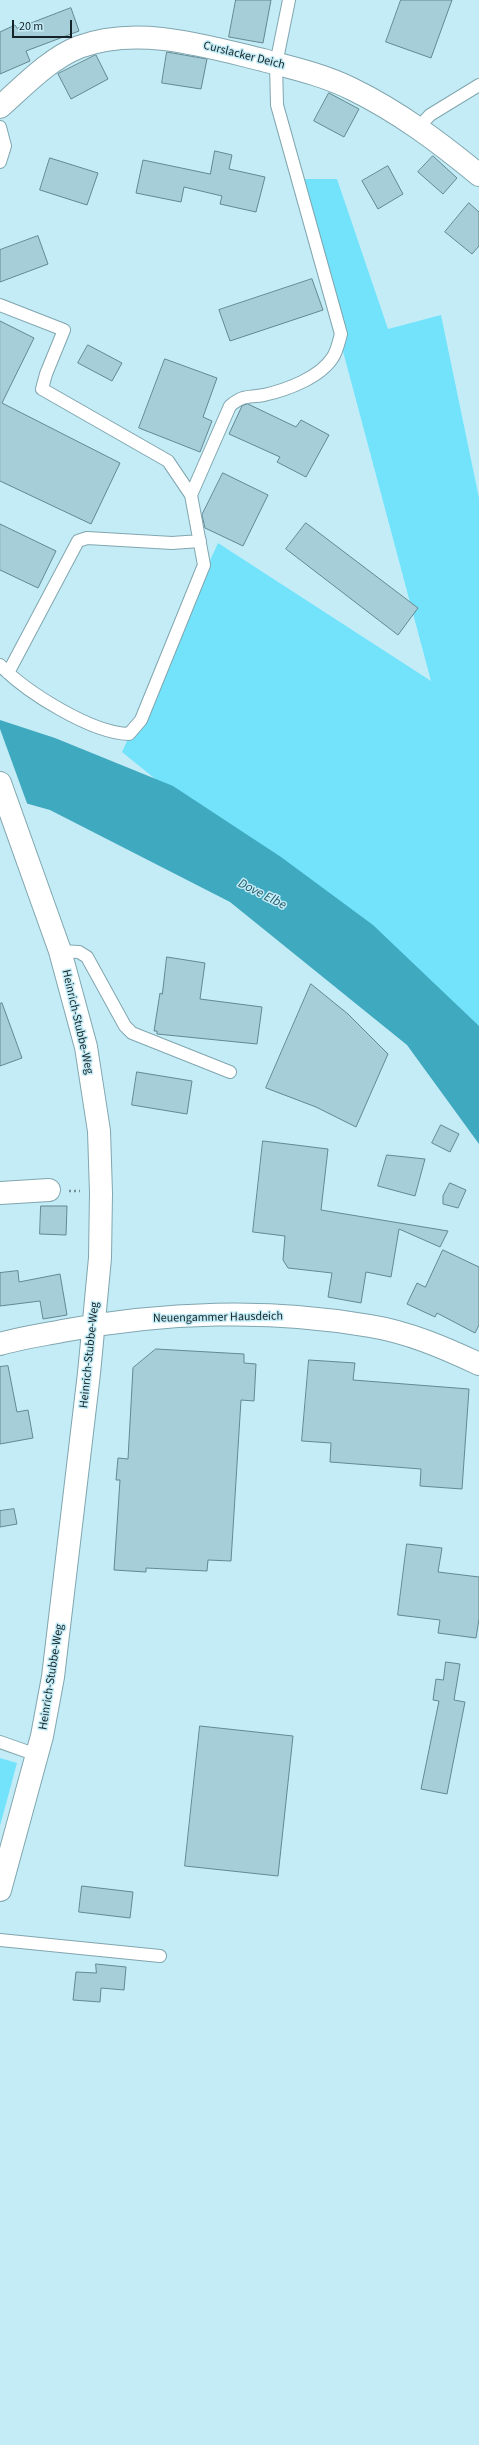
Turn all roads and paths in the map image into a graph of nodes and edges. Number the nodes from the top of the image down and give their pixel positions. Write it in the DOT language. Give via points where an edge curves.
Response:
graph roads {
  1 [pos="289,0"];
  2 [pos="276,64"];
  3 [pos="479,85"];
  4 [pos="0,107"];
  5 [pos="0,127"];
  6 [pos="418,128"];
  7 [pos="0,162"];
  8 [pos="479,175"];
  9 [pos="0,305"];
  10 [pos="191,495"];
  11 [pos="200,541"];
  12 [pos="4,669"];
  13 [pos="0,783"];
  14 [pos="60,951"];
  15 [pos="230,1072"];
  16 [pos="49,1190"];
  17 [pos="0,1193"];
  18 [pos="101,1193"];
  19 [pos="94,1326"];
  20 [pos="0,1344"];
  21 [pos="479,1364"];
  22 [pos="0,1742"];
  23 [pos="37,1755"];
  24 [pos="0,1890"];
  25 [pos="0,1940"];
  26 [pos="160,1956"];
  1 -- 2 [label="lane"];
  2 -- 4 [label="main road, Curslacker Deich" via="194,43 120,38 78,48 53,61"];
  2 -- 6 [label="main road, Curslacker Deich" via="314,73 351,88 389,108"];
  2 -- 10 [label="lane" via="277,105 341,334 333,357 320,371 287,388 262,395 240,397 230,406"];
  3 -- 6 [label="lane" via="430,115"];
  5 -- 7 [label="lane" via="5,146"];
  6 -- 8 [label="main road, Curslacker Deich"];
  9 -- 10 [label="lane" via="64,330 42,389 168,461"];
  10 -- 11 [label="lane"];
  11 -- 12 [label="lane" via="165,543 87,538 78,541"];
  11 -- 12 [label="lane" via="204,565 141,720 129,734 114,734 42,700"];
  13 -- 14 [label="main road, Heinrich-Stubbe-Weg"];
  14 -- 15 [label="lane" via="79,952 87,957 124,1026 132,1033"];
  14 -- 18 [label="main road, Heinrich-Stubbe-Weg" via="86,1047 99,1131"];
  16 -- 17 [label="main road"];
  16 -- 18 [label="path"];
  18 -- 19 [label="main road, Heinrich-Stubbe-Weg" via="100,1258"];
  19 -- 20 [label="main road, Neuengammer Hausdeich"];
  19 -- 21 [label="main road, Neuengammer Hausdeich" via="163,1318 250,1315 299,1317 371,1326 406,1335"];
  19 -- 23 [label="main road, Heinrich-Stubbe-Weg" via="53,1676"];
  22 -- 23 [label="lane"];
  23 -- 24 [label="main road, Heinrich-Stubbe-Weg"];
  25 -- 26 [label="lane"];
}
